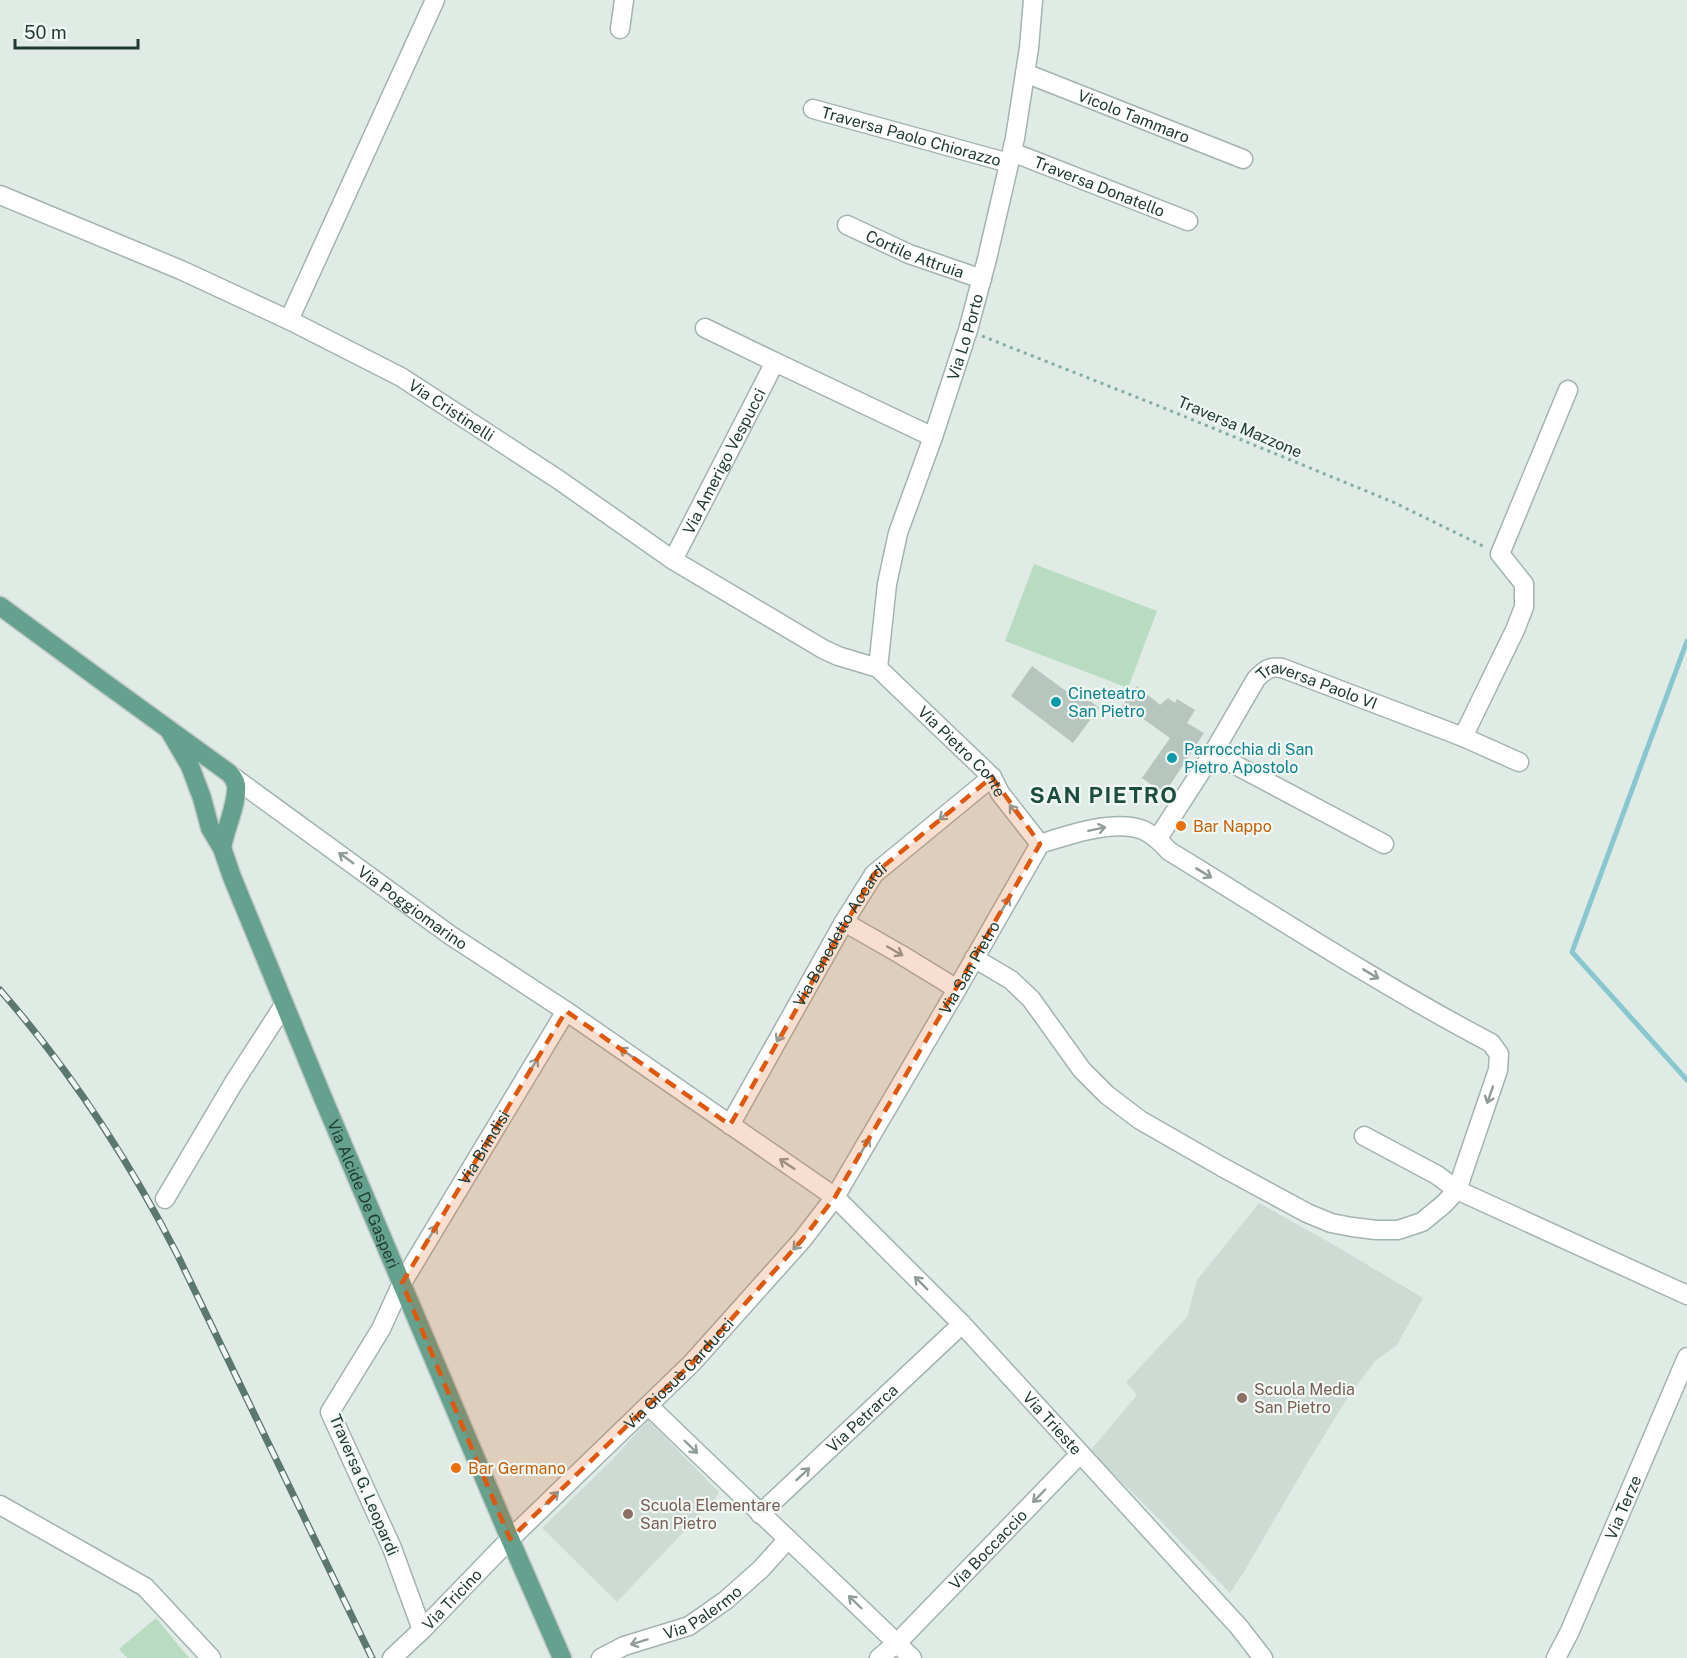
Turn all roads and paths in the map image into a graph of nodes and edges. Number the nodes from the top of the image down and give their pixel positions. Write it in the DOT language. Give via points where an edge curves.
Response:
graph roads {
  1 [pos="435,0"];
  2 [pos="624,0"];
  3 [pos="1033,0"];
  4 [pos="620,29"];
  5 [pos="1025,73"];
  6 [pos="813,109"];
  7 [pos="1010,158"];
  8 [pos="1242,159"];
  9 [pos="0,195"];
  10 [pos="1188,222"];
  11 [pos="848,225"];
  12 [pos="982,279"];
  13 [pos="289,320"];
  14 [pos="705,328"];
  15 [pos="968,330"];
  16 [pos="775,362"];
  17 [pos="1568,390"];
  18 [pos="933,437"];
  19 [pos="1500,554"];
  20 [pos="674,560"];
  21 [pos="0,606"];
  22 [pos="878,668"];
  23 [pos="169,730"];
  24 [pos="1462,737"];
  25 [pos="1213,753"];
  26 [pos="1519,762"];
  27 [pos="229,772"];
  28 [pos="992,777"];
  29 [pos="199,791"];
  30 [pos="235,800"];
  31 [pos="1158,838"];
  32 [pos="1040,844"];
  33 [pos="1384,844"];
  34 [pos="222,848"];
  35 [pos="844,921"];
  36 [pos="974,958"];
  37 [pos="957,989"];
  38 [pos="284,1005"];
  39 [pos="566,1011"];
  40 [pos="730,1125"];
  41 [pos="1364,1136"];
  42 [pos="1457,1190"];
  43 [pos="835,1197"];
  44 [pos="165,1199"];
  45 [pos="402,1283"];
  46 [pos="1687,1295"];
  47 [pos="962,1324"];
  48 [pos="1687,1357"];
  49 [pos="649,1406"];
  50 [pos="1080,1454"];
  51 [pos="0,1505"];
  52 [pos="760,1514"];
  53 [pos="510,1539"];
  54 [pos="789,1539"];
  55 [pos="422,1630"];
  56 [pos="897,1643"];
  57 [pos="1253,1654"];
  58 [pos="211,1658"];
  59 [pos="392,1658"];
  60 [pos="562,1658"];
  61 [pos="601,1658"];
  62 [pos="879,1658"];
  63 [pos="912,1658"];
  64 [pos="1556,1658"];
  1 -- 13 [label="street"];
  2 -- 4 [label="street"];
  3 -- 5 [label="street, Via Lo Porto"];
  5 -- 7 [label="street, Via Lo Porto"];
  5 -- 8 [label="street, Vicolo Tammaro"];
  6 -- 7 [label="street, Traversa Paolo Chiorazzo"];
  7 -- 10 [label="street, Traversa Donatello"];
  7 -- 12 [label="street, Via Lo Porto"];
  9 -- 13 [label="street, Via Cristinelli" via="181,270"];
  11 -- 12 [label="street, Cortile Attruia" via="909,254"];
  12 -- 15 [label="street, Via Lo Porto"];
  13 -- 20 [label="street, Via Cristinelli" via="401,378"];
  14 -- 16 [label="street"];
  15 -- 18 [label="street, Via Lo Porto"];
  15 -- 19 [label="path, Traversa Mazzone" via="1393,502"];
  16 -- 18 [label="street"];
  16 -- 20 [label="street, Via Amerigo Vespucci"];
  17 -- 19 [label="street"];
  18 -- 22 [label="street, Via Lo Porto" via="898,533 887,584"];
  19 -- 24 [label="street" via="1524,584 1524,607"];
  20 -- 22 [label="street, Via Cristinelli" via="823,649"];
  21 -- 23 [label="main road, Via Poggiomarino"];
  22 -- 28 [label="street, Via Pietro Conte"];
  23 -- 27 [label="main road, Via Poggiomarino"];
  23 -- 29 [label="main road, Via Alcide De Gasperi"];
  24 -- 25 [label="street, Traversa Paolo VI" via="1274,667 1256,679"];
  24 -- 26 [label="street, Traversa Paolo VI"];
  25 -- 31 [label="street, Traversa Paolo VI"];
  25 -- 33 [label="street"];
  27 -- 29 [label="main road" via="214,765 205,768 198,778"];
  27 -- 30 [label="main road" via="236,788"];
  39 -- 27 [label="street, Via Poggiomarino, one-way" via="450,934"];
  32 -- 28 [label="street, Via Pietro Conte, one-way"];
  28 -- 35 [label="street, Via Benedetto Accardi, one-way" via="874,874"];
  29 -- 30 [label="main road" via="219,811"];
  29 -- 34 [label="main road, Via Alcide De Gasperi" via="210,828"];
  30 -- 34 [label="main road"];
  32 -- 31 [label="street, one-way" via="1111,826 1141,829"];
  31 -- 42 [label="street, one-way" via="1169,851 1491,1043 1498,1054 1498,1070"];
  36 -- 32 [label="street, Via San Pietro, one-way"];
  34 -- 38 [label="main road, Via Alcide De Gasperi"];
  35 -- 37 [label="street, one-way"];
  35 -- 40 [label="street, Via Benedetto Accardi, one-way"];
  36 -- 37 [label="street, Via San Pietro"];
  36 -- 42 [label="street" via="1011,980 1031,999 1082,1070 1107,1095 1150,1126 1307,1213 1352,1227 1398,1230 1422,1222"];
  43 -- 37 [label="street, Via San Pietro, one-way"];
  38 -- 44 [label="street"];
  38 -- 45 [label="main road, Via Alcide De Gasperi"];
  40 -- 39 [label="street, Via Poggiomarino, one-way"];
  45 -- 39 [label="street, Via Brindisi, one-way"];
  43 -- 40 [label="street, Via Poggiomarino, one-way"];
  41 -- 42 [label="street"];
  42 -- 46 [label="street"];
  47 -- 43 [label="street, Via Trieste, one-way"];
  43 -- 49 [label="street, Via Giosuè Carducci, one-way" via="802,1240"];
  45 -- 53 [label="main road, Via Alcide De Gasperi"];
  45 -- 55 [label="street, Traversa G. Leopardi" via="381,1329 330,1412 392,1548"];
  47 -- 50 [label="street, Via Trieste"];
  52 -- 47 [label="street, Via Petrarca, one-way"];
  48 -- 64 [label="street, Via Terze"];
  49 -- 52 [label="street, one-way"];
  53 -- 49 [label="street, Via Giosuè Carducci, one-way"];
  50 -- 56 [label="street, Via Boccaccio, one-way"];
  50 -- 57 [label="street, Via Trieste" via="1239,1627"];
  51 -- 58 [label="street" via="145,1587"];
  52 -- 54 [label="street"];
  53 -- 55 [label="street, Via Tricino"];
  53 -- 60 [label="main road, Via Alcide De Gasperi"];
  56 -- 54 [label="street, one-way"];
  54 -- 61 [label="street, Via Palermo, one-way" via="726,1600 689,1626 624,1646"];
  55 -- 59 [label="street, Via Tricino"];
  56 -- 62 [label="street, Via Boccaccio"];
  56 -- 63 [label="street"];
}
